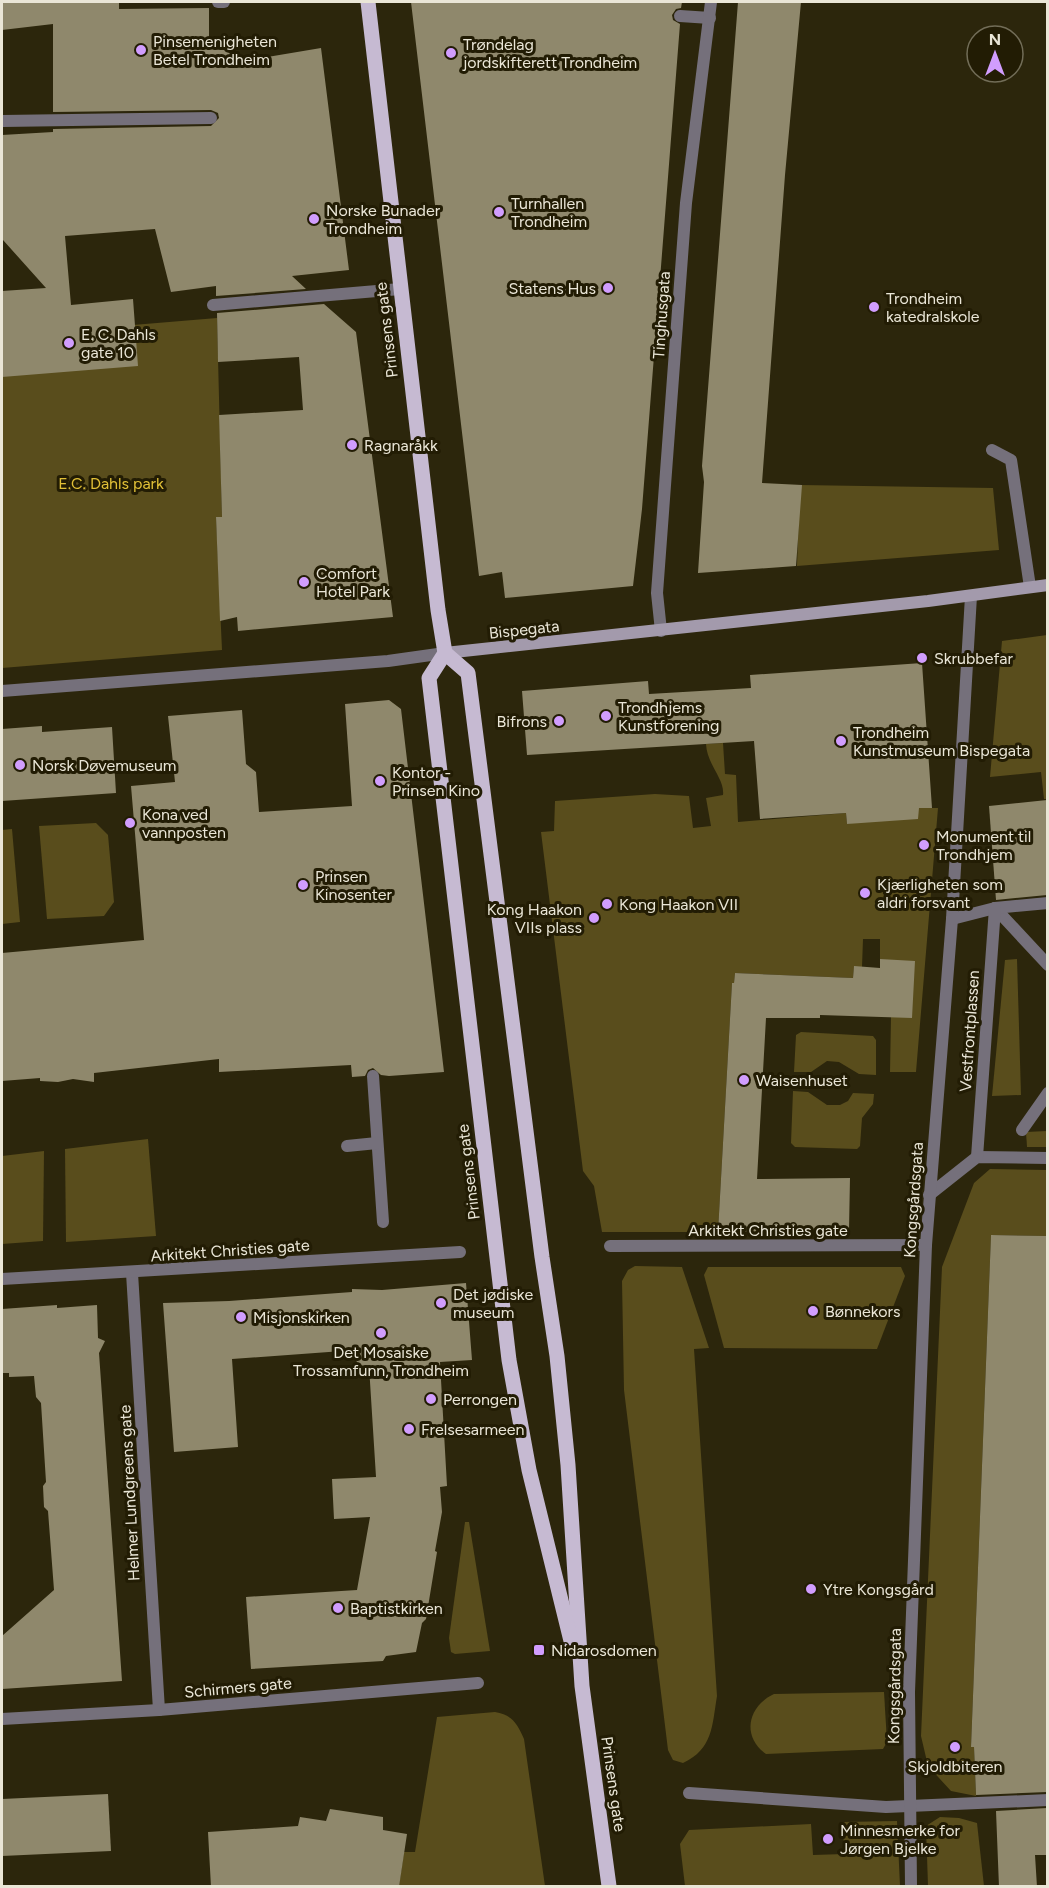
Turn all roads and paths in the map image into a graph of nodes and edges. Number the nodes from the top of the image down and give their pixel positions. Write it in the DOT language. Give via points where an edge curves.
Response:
graph roads {
  1 [pos="368,2"];
  2 [pos="711,2"];
  3 [pos="680,16"];
  4 [pos="710,18"];
  5 [pos="212,118"];
  6 [pos="2,121"];
  7 [pos="400,289"];
  8 [pos="213,305"];
  9 [pos="992,450"];
  10 [pos="1047,585"];
  11 [pos="1030,587"];
  12 [pos="971,596"];
  13 [pos="661,631"];
  14 [pos="445,653"];
  15 [pos="2,691"];
  16 [pos="1047,903"];
  17 [pos="995,908"];
  18 [pos="952,919"];
  19 [pos="1047,965"];
  20 [pos="373,1076"];
  21 [pos="1047,1093"];
  22 [pos="1022,1130"];
  23 [pos="377,1143"];
  24 [pos="347,1146"];
  25 [pos="976,1157"];
  26 [pos="1047,1158"];
  27 [pos="929,1195"];
  28 [pos="383,1222"];
  29 [pos="926,1245"];
  30 [pos="610,1246"];
  31 [pos="460,1252"];
  32 [pos="132,1273"];
  33 [pos="2,1279"];
  34 [pos="478,1683"];
  35 [pos="582,1686"];
  36 [pos="159,1710"];
  37 [pos="2,1719"];
  38 [pos="689,1793"];
  39 [pos="1047,1800"];
  40 [pos="909,1807"];
  41 [pos="609,1887"];
  42 [pos="911,1887"];
  1 -- 7 [label="main road, Prinsens gate"];
  2 -- 4 [label="street, Tinghusgata"];
  3 -- 4 [label="street"];
  4 -- 13 [label="street, Tinghusgata" via="686,203 657,593"];
  5 -- 6 [label="street"];
  7 -- 8 [label="street"];
  7 -- 14 [label="main road, Prinsens gate"];
  9 -- 11 [label="street" via="1011,460"];
  10 -- 11 [label="street, Bispegata"];
  11 -- 12 [label="street, Bispegata"];
  12 -- 13 [label="street, Bispegata"];
  12 -- 18 [label="street, Kongsgårdsgata"];
  13 -- 14 [label="street, Bispegata"];
  14 -- 15 [label="street, Bispegata" via="388,661"];
  14 -- 35 [label="main road, Prinsens gate" via="468,674 557,1356"];
  14 -- 35 [label="main road, Prinsens gate" via="429,678 509,1360 530,1470"];
  16 -- 17 [label="street"];
  17 -- 18 [label="street"];
  17 -- 19 [label="street"];
  17 -- 25 [label="street, Vestfrontplassen"];
  18 -- 27 [label="street, Kongsgårdsgata"];
  20 -- 23 [label="street"];
  21 -- 22 [label="street"];
  23 -- 24 [label="street"];
  23 -- 28 [label="street"];
  25 -- 26 [label="street"];
  25 -- 27 [label="street"];
  27 -- 29 [label="street, Kongsgårdsgata"];
  29 -- 30 [label="street, Arkitekt Christies gate"];
  29 -- 40 [label="street, Kongsgårdsgata" via="909,1692"];
  31 -- 32 [label="street, Arkitekt Christies gate"];
  32 -- 33 [label="street, Arkitekt Christies gate"];
  32 -- 36 [label="street, Helmer Lundgreens gate"];
  34 -- 36 [label="street, Schirmers gate"];
  35 -- 41 [label="main road, Prinsens gate"];
  36 -- 37 [label="street, Schirmers gate"];
  38 -- 40 [label="street"];
  39 -- 40 [label="street"];
  40 -- 42 [label="street, Kongsgårdsgata"];
}
